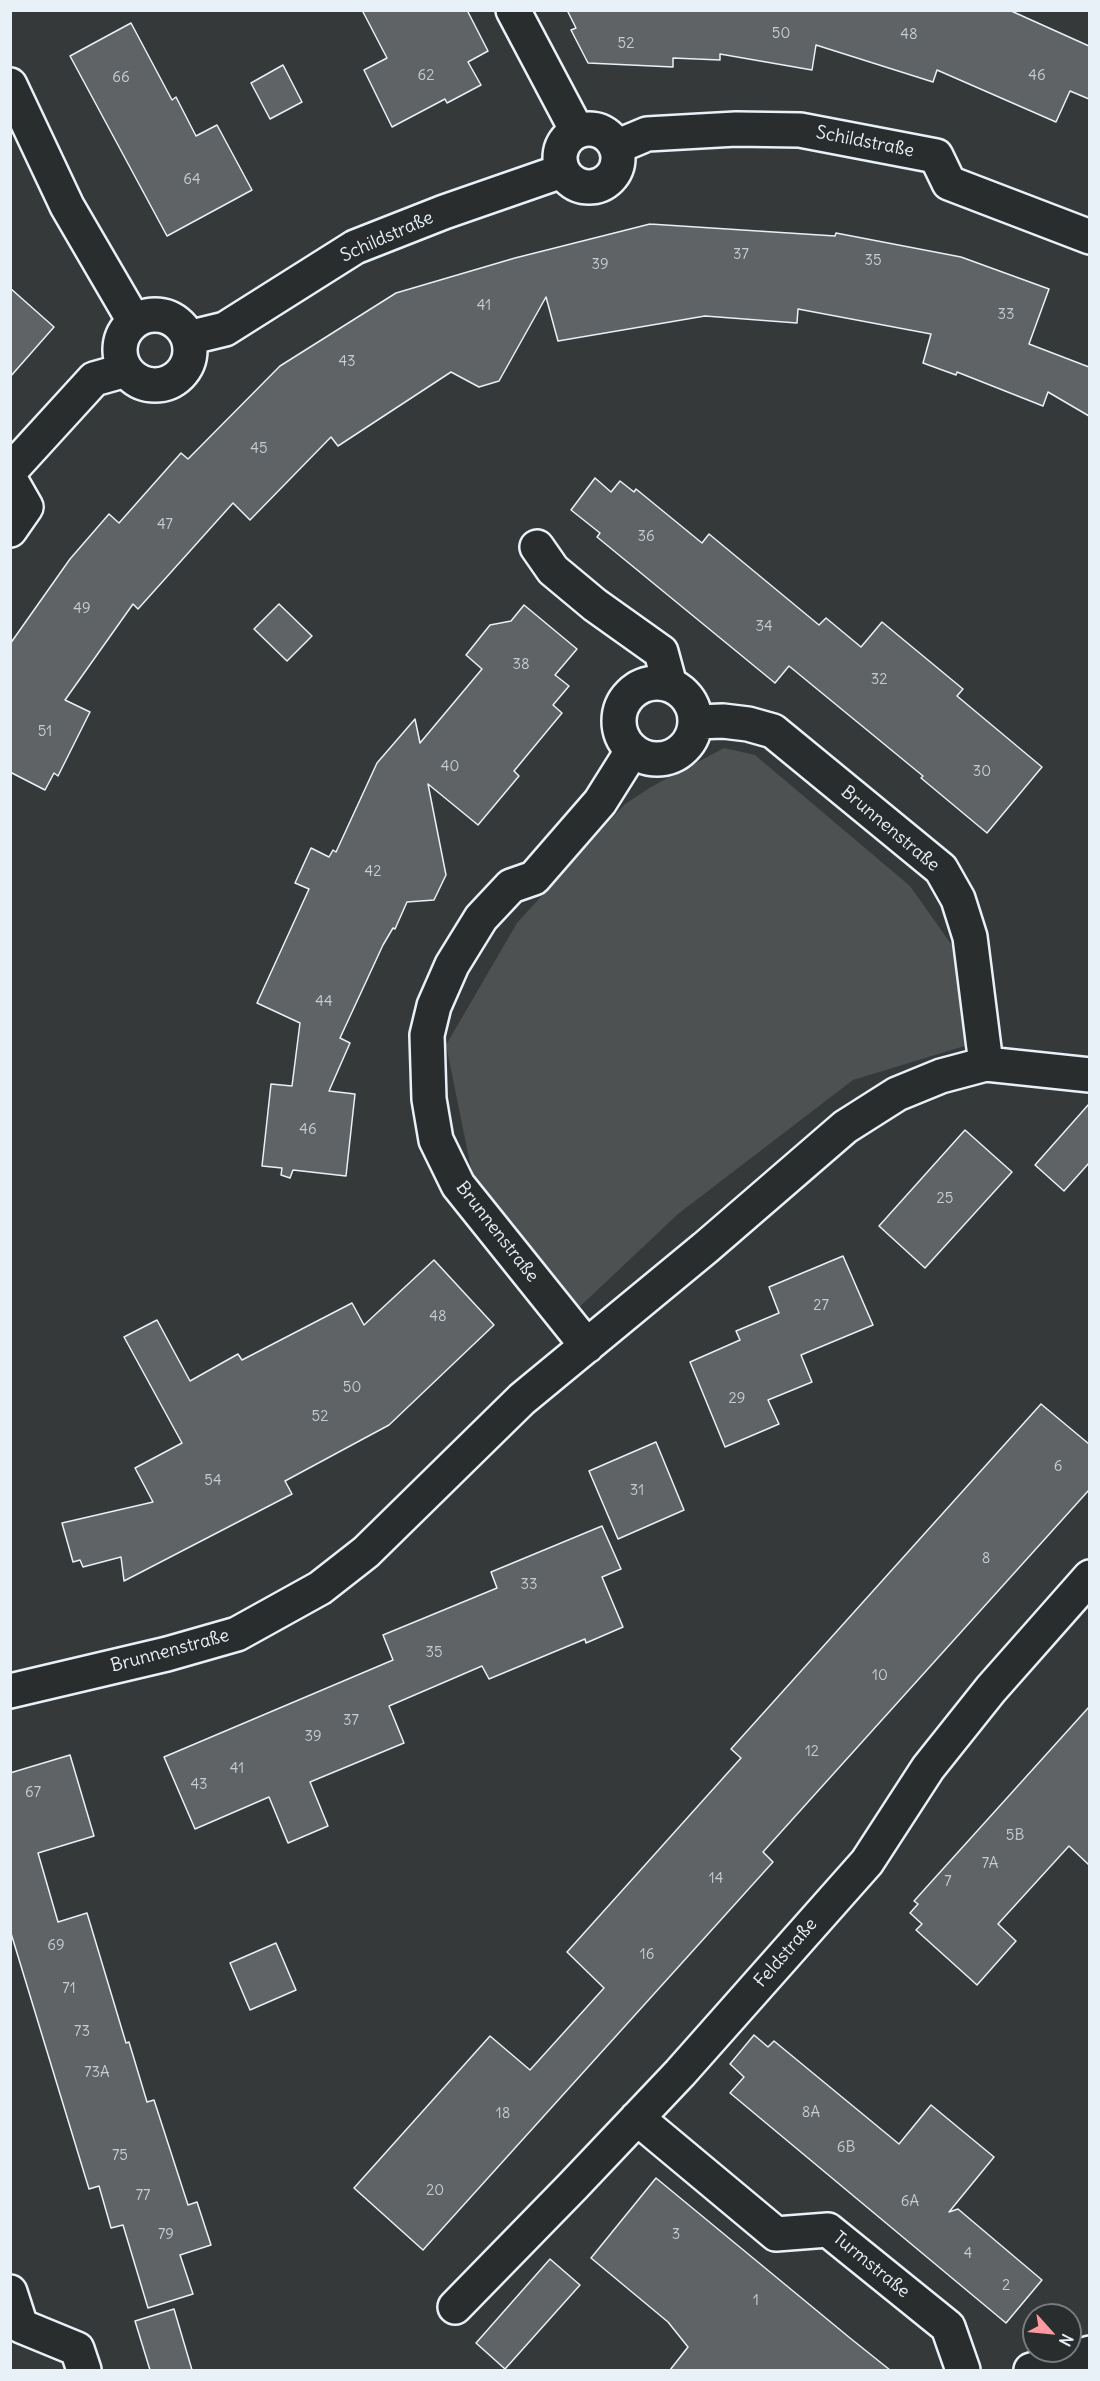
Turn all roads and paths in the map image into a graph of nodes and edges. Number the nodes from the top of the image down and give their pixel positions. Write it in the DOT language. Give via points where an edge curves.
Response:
graph roads {
  1 [pos="513,10"];
  2 [pos="10,85"];
  3 [pos="577,131"];
  4 [pos="616,147"];
  5 [pos="562,171"];
  6 [pos="1089,237"];
  7 [pos="134,321"];
  8 [pos="188,338"];
  9 [pos="126,370"];
  10 [pos="10,471"];
  11 [pos="10,479"];
  12 [pos="10,530"];
  13 [pos="537,547"];
  14 [pos="670,685"];
  15 [pos="696,722"];
  16 [pos="632,751"];
  17 [pos="986,1064"];
  18 [pos="1089,1075"];
  19 [pos="587,1346"];
  20 [pos="1089,1577"];
  21 [pos="10,1691"];
  22 [pos="638,2118"];
  23 [pos="10,2292"];
  24 [pos="455,2307"];
  25 [pos="1089,2353"];
  26 [pos="84,2370"];
  27 [pos="963,2370"];
  28 [pos="1031,2370"];
  1 -- 3 [label="street"];
  2 -- 7 [label="street" via="67,206"];
  3 -- 4 [label="street" via="600,131"];
  3 -- 5 [label="street" via="565,141 560,156"];
  4 -- 5 [label="street" via="618,162 612,176 601,185 587,187 572,182"];
  4 -- 6 [label="street, Schildstraße" via="647,134 736,129 789,129 831,135 936,156 949,183"];
  5 -- 8 [label="street, Schildstraße" via="355,247 225,329"];
  7 -- 8 [label="street" via="149,315 166,316 180,324"];
  7 -- 9 [label="street" via="120,344"];
  8 -- 9 [label="street" via="190,354 184,370 171,381 155,385 139,381"];
  9 -- 10 [label="street" via="94,378"];
  11 -- 12 [label="street" via="26,507"];
  13 -- 14 [label="street" via="553,570 661,652"];
  14 -- 15 [label="street" via="689,700"];
  14 -- 16 [label="street" via="655,682 640,686 624,702 619,724"];
  15 -- 16 [label="street" via="686,747 675,755 660,760"];
  15 -- 17 [label="street, Brunnenstraße" via="731,722 773,731 941,869 958,899 970,938"];
  16 -- 19 [label="street, Brunnenstraße" via="600,802 534,879 511,886 482,918 452,965 434,1006 427,1035 429,1099 436,1140 458,1185"];
  17 -- 18 [label="street, Brunnenstraße"];
  17 -- 19 [label="street, Brunnenstraße" via="940,1076 897,1094 845,1127"];
  19 -- 21 [label="street, Brunnenstraße" via="522,1400 358,1560 320,1588 237,1634"];
  20 -- 22 [label="street, Feldstraße" via="928,1768 867,1862"];
  22 -- 24 [label="street, Feldstraße"];
  22 -- 27 [label="street, Turmstraße" via="776,2234 828,2230 948,2327"];
  23 -- 26 [label="street" via="21,2326 77,2349"];
  25 -- 28 [label="street"];
}
